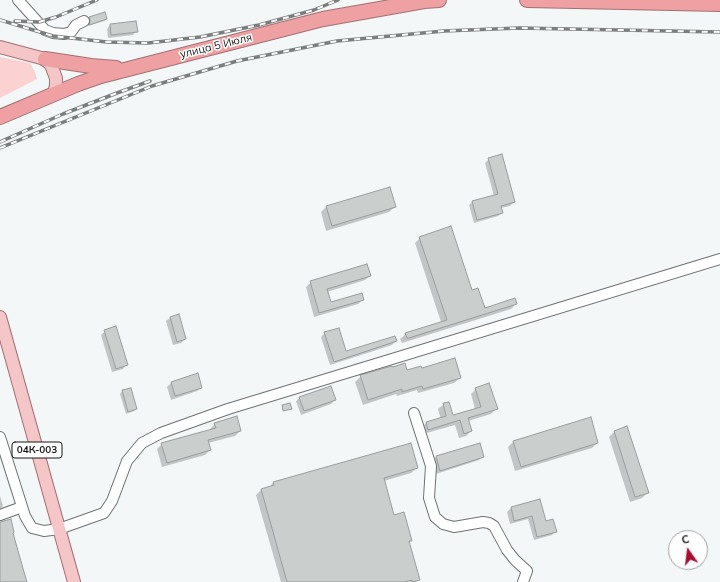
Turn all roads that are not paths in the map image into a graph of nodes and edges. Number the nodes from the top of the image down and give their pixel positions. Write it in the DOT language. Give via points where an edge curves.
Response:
graph roads {
  1 [pos="18,0"];
  2 [pos="439,0"];
  3 [pos="527,0"];
  4 [pos="580,1"];
  5 [pos="720,4"];
  6 [pos="84,21"];
  7 [pos="0,47"];
  8 [pos="46,59"];
  9 [pos="130,68"];
  10 [pos="54,94"];
  11 [pos="0,117"];
  12 [pos="720,259"];
  13 [pos="0,317"];
  14 [pos="414,413"];
  15 [pos="0,437"];
  16 [pos="22,507"];
  17 [pos="0,515"];
  18 [pos="59,529"];
  19 [pos="74,582"];
  20 [pos="523,582"];
  1 -- 6 [label="street" via="45,30 53,33 71,32 76,25"];
  2 -- 9 [label="highway, улица 5 Июля" via="323,19"];
  3 -- 4 [label="highway"];
  4 -- 5 [label="highway"];
  7 -- 8 [label="main road"];
  8 -- 9 [label="highway" via="108,68"];
  8 -- 10 [label="main road" via="56,78"];
  9 -- 10 [label="highway, улица 5 Июля"];
  10 -- 11 [label="highway, улица 5 Июля"];
  12 -- 18 [label="street" via="228,409 161,433 142,444 127,461 112,501 104,513"];
  13 -- 18 [label="main road, 04К-003"];
  14 -- 20 [label="street" via="431,466 429,498 434,516 443,524 454,527 483,522 494,526 507,550 527,571"];
  15 -- 16 [label="street"];
  16 -- 17 [label="street"];
  16 -- 18 [label="street" via="32,528 44,531"];
  18 -- 19 [label="main road, 04К-003"];
}
